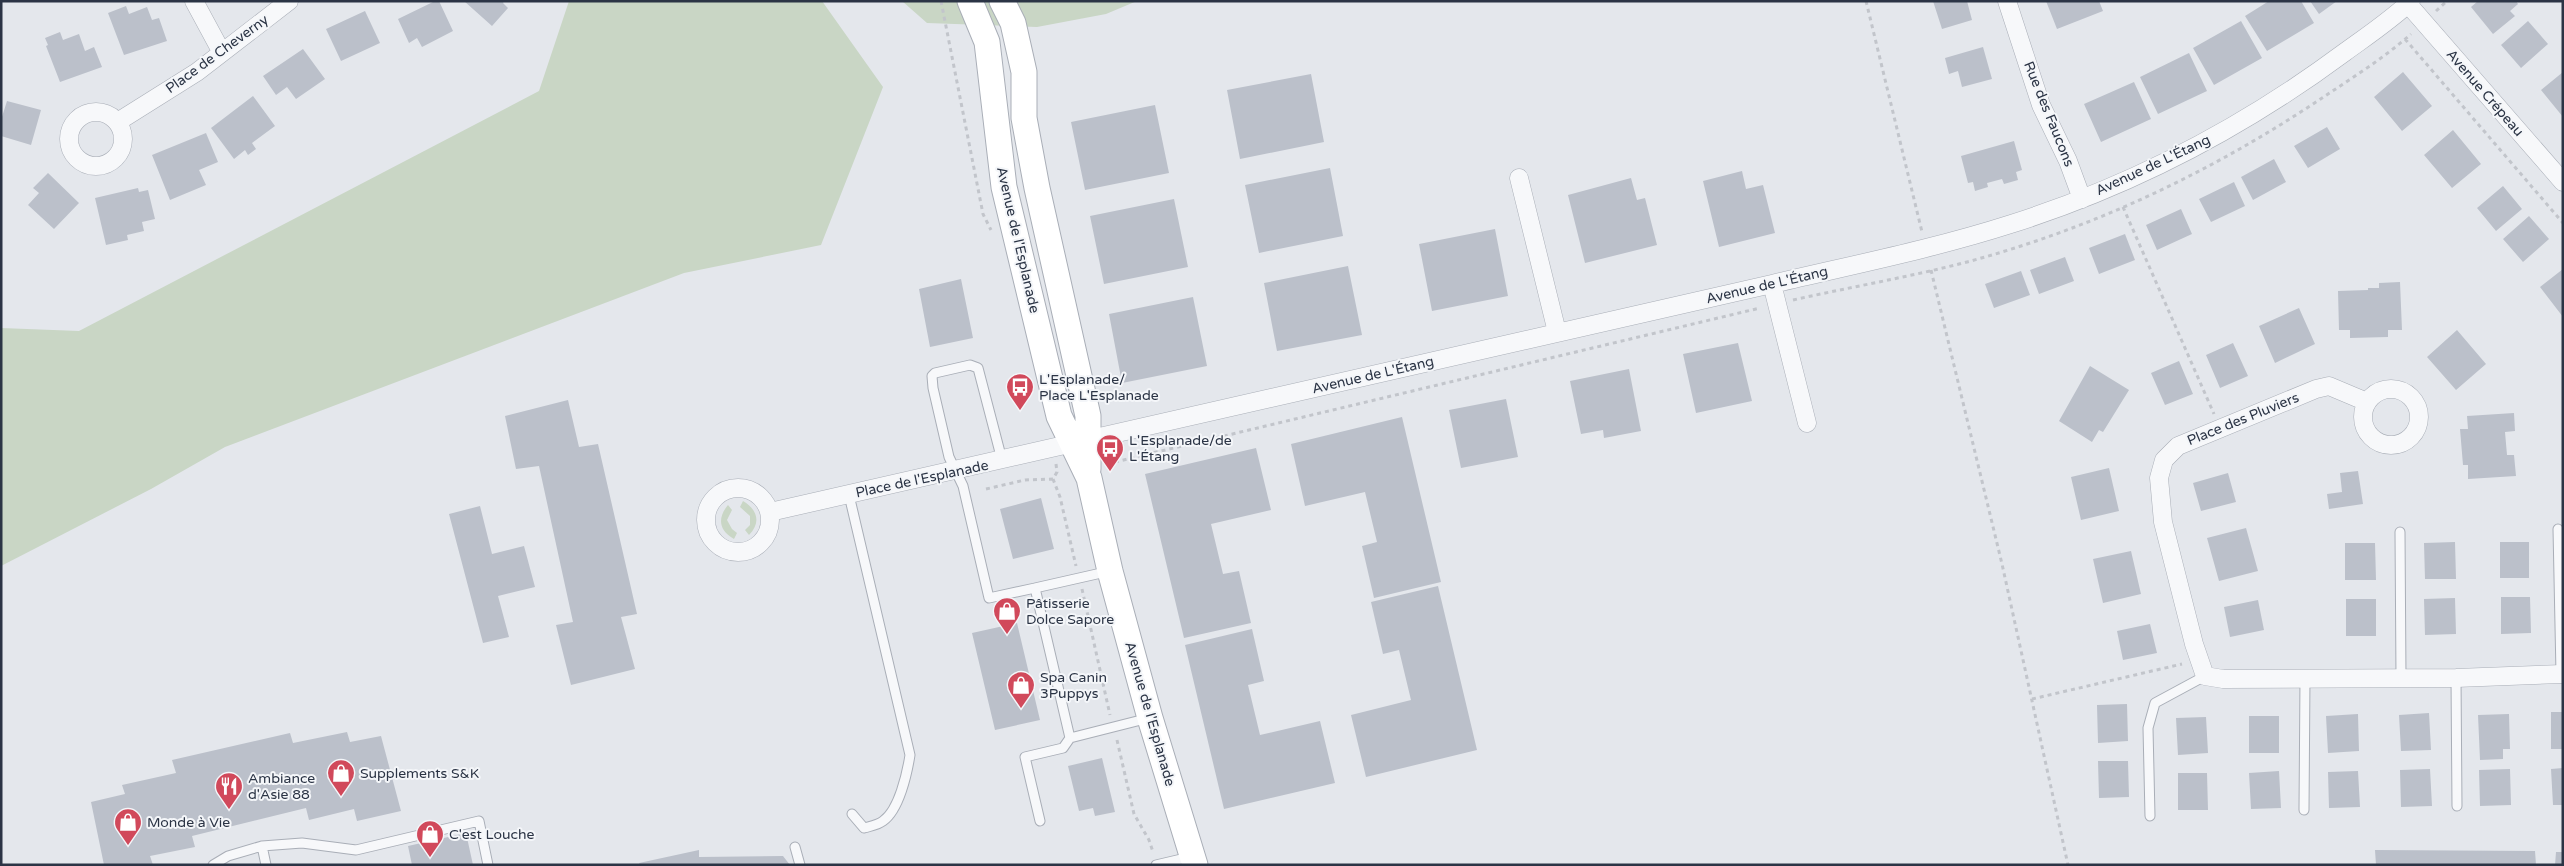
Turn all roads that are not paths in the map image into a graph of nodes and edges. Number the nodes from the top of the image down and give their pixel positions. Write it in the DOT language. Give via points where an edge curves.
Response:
graph roads {
  1 [pos="194,1"];
  2 [pos="288,1"];
  3 [pos="970,1"];
  4 [pos="1002,1"];
  5 [pos="2007,1"];
  6 [pos="2410,3"];
  7 [pos="221,51"];
  8 [pos="119,121"];
  9 [pos="1519,178"];
  10 [pos="2563,182"];
  11 [pos="2082,199"];
  12 [pos="1772,284"];
  13 [pos="1558,332"];
  14 [pos="2366,402"];
  15 [pos="1807,422"];
  16 [pos="1081,443"];
  17 [pos="1002,461"];
  18 [pos="956,471"];
  19 [pos="849,495"];
  20 [pos="770,512"];
  21 [pos="2558,530"];
  22 [pos="2400,532"];
  23 [pos="1110,571"];
  24 [pos="1035,588"];
  25 [pos="2202,668"];
  26 [pos="2562,674"];
  27 [pos="2305,678"];
  28 [pos="2401,678"];
  29 [pos="2456,678"];
  30 [pos="1150,718"];
  31 [pos="1070,738"];
  32 [pos="2457,806"];
  33 [pos="2304,810"];
  34 [pos="852,814"];
  35 [pos="2150,816"];
  36 [pos="1040,821"];
  37 [pos="262,846"];
  38 [pos="795,847"];
  39 [pos="1156,861"];
  40 [pos="1194,861"];
  41 [pos="213,865"];
  42 [pos="266,865"];
  43 [pos="488,865"];
  44 [pos="800,865"];
  1 -- 7 [label="street"];
  2 -- 7 [label="street, Place de Cheverny"];
  3 -- 16 [label="street, Avenue de l'Esplanade" via="987,42 1004,186 1059,416"];
  4 -- 16 [label="street, Avenue de l'Esplanade" via="1013,23 1024,72 1026,127 1037,188 1088,416"];
  5 -- 11 [label="street, Rue des Faucons" via="2042,105"];
  6 -- 10 [label="street, Avenue Crépeau"];
  6 -- 11 [label="street, Avenue de L'Étang" via="2294,90 2191,149"];
  7 -- 8 [label="street, Place de Cheverny" via="197,72"];
  9 -- 13 [label="street"];
  11 -- 12 [label="street, Avenue de L'Étang" via="1993,229"];
  12 -- 13 [label="street, Avenue de L'Étang"];
  12 -- 15 [label="street"];
  13 -- 16 [label="street, Avenue de L'Étang"];
  14 -- 25 [label="street, Place des Pluviers" via="2329,386 2316,389 2178,446 2164,460 2160,478 2164,522"];
  16 -- 17 [label="street, Place de l'Esplanade"];
  16 -- 23 [label="street, Avenue de l'Esplanade"];
  17 -- 18 [label="street, Place de l'Esplanade"];
  17 -- 18 [label="lane" via="978,368 970,365 955,368 935,373 932,382"];
  18 -- 19 [label="street, Place de l'Esplanade"];
  18 -- 24 [label="lane" via="963,486 989,598"];
  19 -- 20 [label="street, Place de l'Esplanade"];
  19 -- 34 [label="lane" via="910,755 907,775 891,814 882,823 864,828"];
  21 -- 26 [label="lane"];
  22 -- 28 [label="lane"];
  23 -- 24 [label="lane"];
  23 -- 30 [label="street, Avenue de l'Esplanade"];
  24 -- 31 [label="lane"];
  25 -- 27 [label="street" via="2223,679"];
  25 -- 35 [label="lane" via="2155,703 2148,728"];
  26 -- 29 [label="street"];
  27 -- 28 [label="street"];
  27 -- 33 [label="lane"];
  28 -- 29 [label="street"];
  29 -- 32 [label="lane"];
  30 -- 31 [label="lane"];
  30 -- 40 [label="street, Avenue de l'Esplanade"];
  31 -- 36 [label="lane" via="1063,748 1025,757"];
  37 -- 41 [label="lane" via="228,856"];
  37 -- 42 [label="lane"];
  37 -- 43 [label="lane" via="302,843 356,850 479,821"];
  38 -- 44 [label="lane"];
  39 -- 40 [label="lane"];
}
